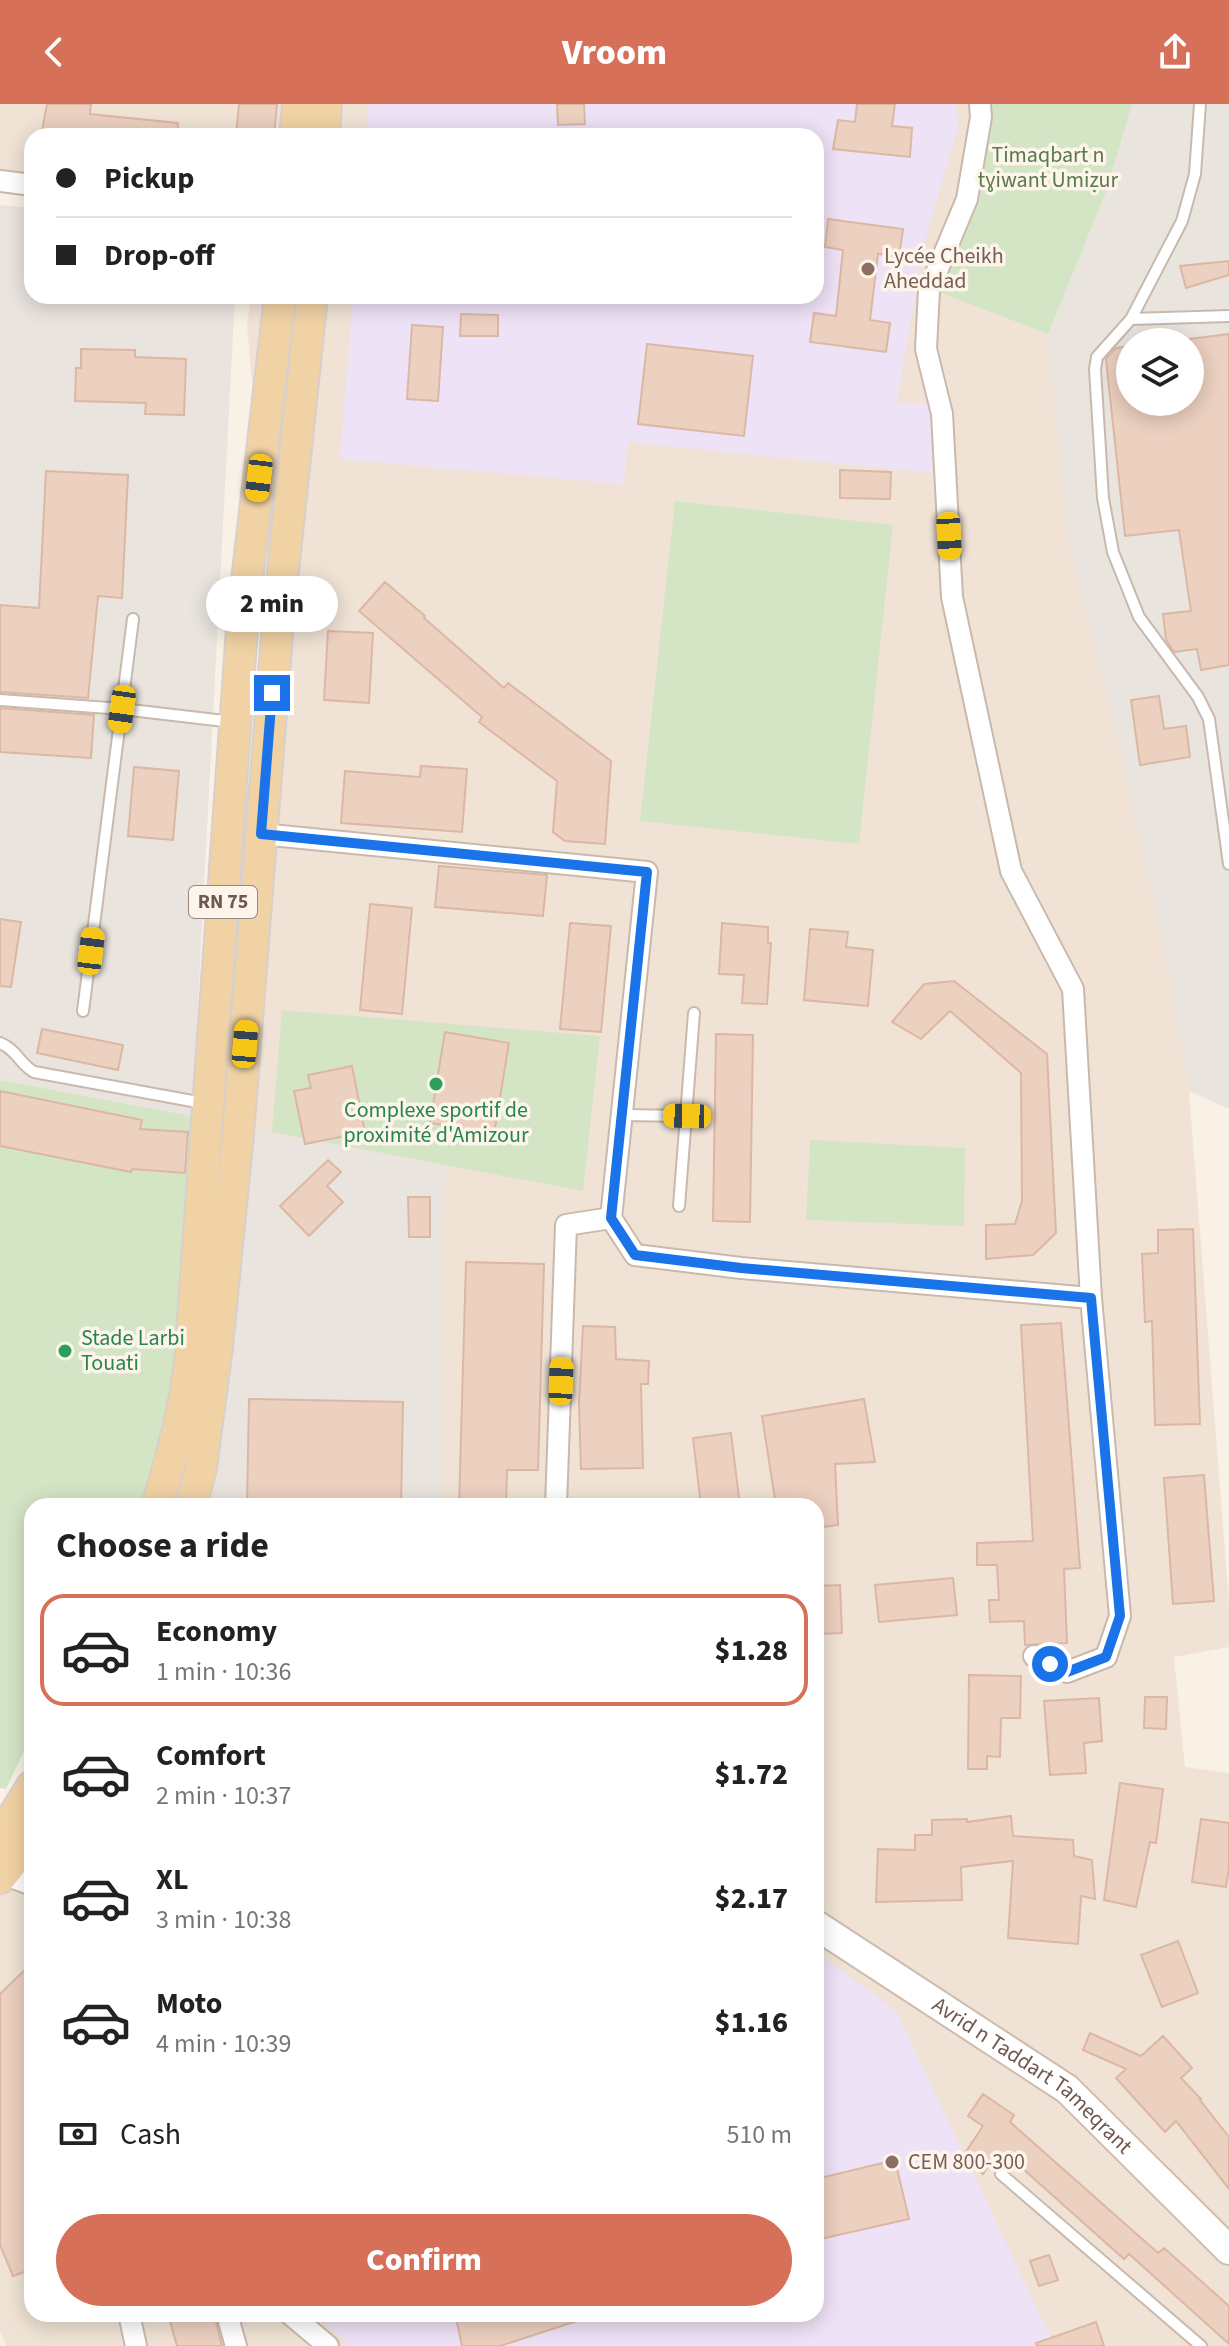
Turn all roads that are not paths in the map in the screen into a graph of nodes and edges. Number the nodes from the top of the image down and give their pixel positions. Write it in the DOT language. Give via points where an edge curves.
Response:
graph roads {
  1 [pos="298,104"];
  2 [pos="326,104"];
  3 [pos="980,104"];
  4 [pos="1200,104"];
  5 [pos="296,128"];
  6 [pos="324,128"];
  7 [pos="0,181"];
  8 [pos="24,184"];
  9 [pos="279,304"];
  10 [pos="311,304"];
  11 [pos="1229,316"];
  12 [pos="1131,319"];
  13 [pos="263,450"];
  14 [pos="296,452"];
  15 [pos="133,619"];
  16 [pos="0,700"];
  17 [pos="122,709"];
  18 [pos="234,722"];
  19 [pos="261,834"];
  20 [pos="1229,864"];
  21 [pos="83,1011"];
  22 [pos="694,1013"];
  23 [pos="0,1043"];
  24 [pos="622,1115"];
  25 [pos="687,1116"];
  26 [pos="209,1118"];
  27 [pos="238,1134"];
  28 [pos="679,1206"];
  29 [pos="611,1218"];
  30 [pos="1091,1298"];
  31 [pos="160,1498"];
  32 [pos="193,1498"];
  33 [pos="556,1498"];
  34 [pos="1034,1656"];
  35 [pos="24,1799"];
  36 [pos="0,1838"];
  37 [pos="24,1844"];
  38 [pos="2,1876"];
  39 [pos="24,1883"];
  40 [pos="824,1930"];
  41 [pos="1001,2174"];
  42 [pos="1229,2250"];
  43 [pos="131,2322"];
  44 [pos="229,2322"];
  45 [pos="300,2322"];
  46 [pos="136,2346"];
  47 [pos="236,2346"];
  48 [pos="328,2346"];
  49 [pos="1201,2346"];
  1 -- 5 [label="main road"];
  2 -- 6 [label="main road"];
  3 -- 30 [label="street" via="967,199 929,290 926,349 942,414 952,597 1011,871 1073,989"];
  4 -- 12 [label="lane" via="1195,174 1182,221"];
  7 -- 8 [label="street"];
  9 -- 13 [label="main road, RN 75"];
  10 -- 14 [label="main road, RN 75"];
  11 -- 12 [label="lane"];
  12 -- 20 [label="lane" via="1097,357 1095,369 1103,498 1113,552 1139,617 1209,719"];
  13 -- 14 [label="main road"];
  13 -- 18 [label="main road, RN 75"];
  14 -- 19 [label="main road, RN 75"];
  15 -- 17 [label="lane"];
  16 -- 17 [label="lane"];
  17 -- 18 [label="lane"];
  17 -- 21 [label="lane"];
  18 -- 26 [label="main road, RN 75"];
  19 -- 24 [label="street" via="647,872"];
  19 -- 27 [label="main road, RN 75"];
  22 -- 25 [label="lane"];
  23 -- 26 [label="lane" via="34,1072"];
  24 -- 25 [label="lane"];
  24 -- 29 [label="street"];
  25 -- 28 [label="lane"];
  26 -- 27 [label="main road"];
  26 -- 31 [label="main road, RN 75" via="185,1405"];
  27 -- 32 [label="main road, RN 75" via="211,1404"];
  29 -- 30 [label="street" via="635,1255"];
  29 -- 33 [label="street" via="566,1225"];
  30 -- 34 [label="street" via="1120,1616 1106,1657 1067,1672"];
  35 -- 36 [label="main road"];
  37 -- 38 [label="main road"];
  38 -- 39 [label="street"];
  40 -- 42 [label="main road, Avrid n Taddart Tameqrant" via="1067,2089"];
  41 -- 49 [label="lane"];
  43 -- 46 [label="street"];
  44 -- 47 [label="street"];
  45 -- 48 [label="street"];
}
